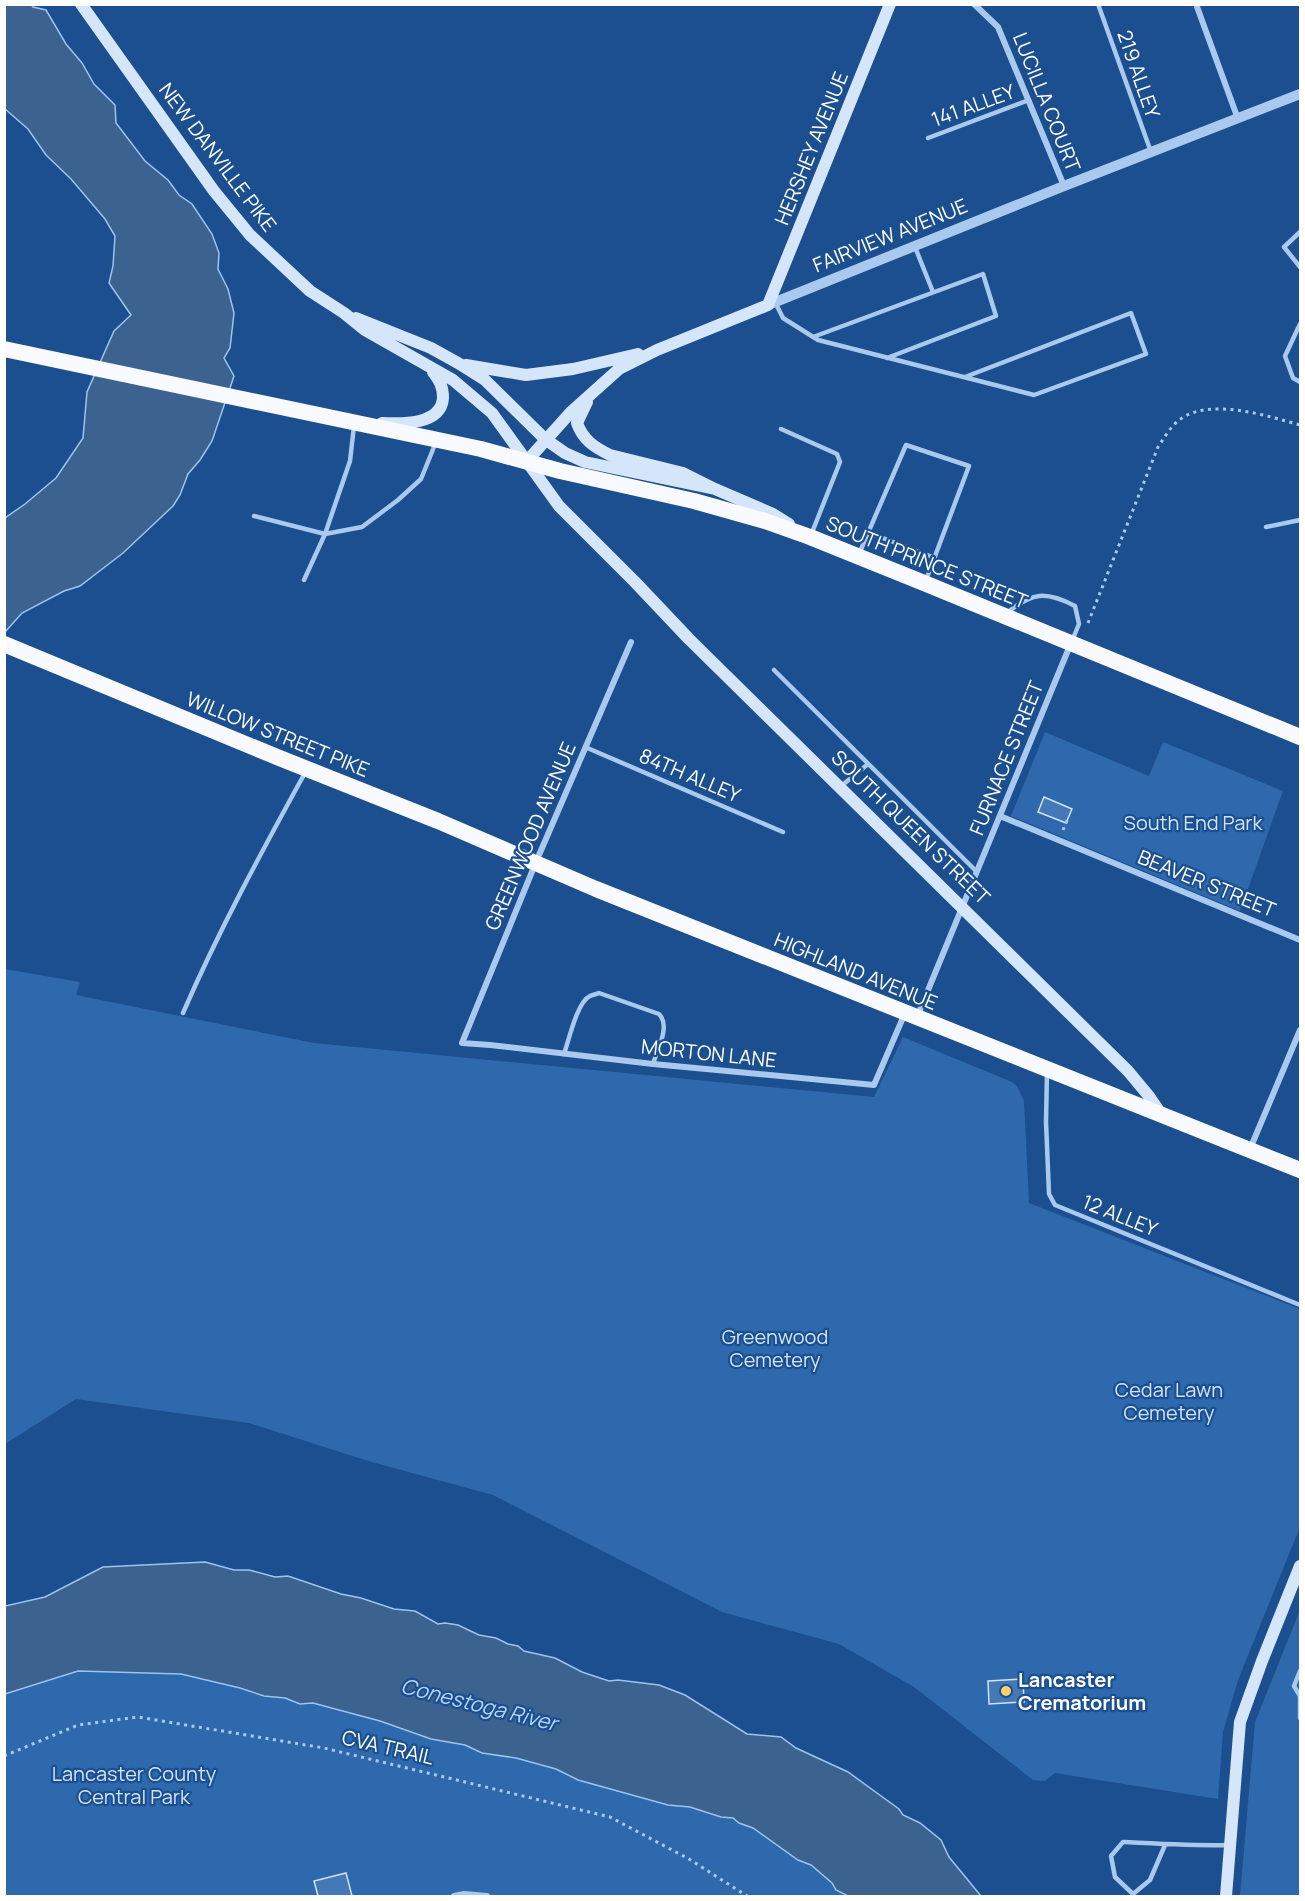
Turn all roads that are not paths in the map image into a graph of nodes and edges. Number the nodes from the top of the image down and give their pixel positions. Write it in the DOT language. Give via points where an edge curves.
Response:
graph roads {
  1 [pos="81,4"];
  2 [pos="890,4"];
  3 [pos="974,4"];
  4 [pos="1098,4"];
  5 [pos="1196,4"];
  6 [pos="1300,94"];
  7 [pos="1029,100"];
  8 [pos="1238,119"];
  9 [pos="928,138"];
  10 [pos="1151,153"];
  11 [pos="1064,186"];
  12 [pos="1300,232"];
  13 [pos="915,247"];
  14 [pos="1300,267"];
  15 [pos="933,292"];
  16 [pos="771,304"];
  17 [pos="344,313"];
  18 [pos="1300,324"];
  19 [pos="813,337"];
  20 [pos="4,349"];
  21 [pos="657,350"];
  22 [pos="887,358"];
  23 [pos="423,363"];
  24 [pos="458,363"];
  25 [pos="965,377"];
  26 [pos="1300,382"];
  27 [pos="591,393"];
  28 [pos="354,423"];
  29 [pos="781,429"];
  30 [pos="437,440"];
  31 [pos="545,440"];
  32 [pos="527,461"];
  33 [pos="715,489"];
  34 [pos="254,516"];
  35 [pos="1300,520"];
  36 [pos="1266,527"];
  37 [pos="867,532"];
  38 [pos="325,534"];
  39 [pos="810,537"];
  40 [pos="858,556"];
  41 [pos="935,558"];
  42 [pos="304,580"];
  43 [pos="924,583"];
  44 [pos="1004,616"];
  45 [pos="631,642"];
  46 [pos="1071,643"];
  47 [pos="4,644"];
  48 [pos="774,670"];
  49 [pos="1300,737"];
  50 [pos="585,747"];
  51 [pos="868,764"];
  52 [pos="307,769"];
  53 [pos="840,787"];
  54 [pos="1000,816"];
  55 [pos="783,832"];
  56 [pos="536,862"];
  57 [pos="977,872"];
  58 [pos="963,908"];
  59 [pos="1300,940"];
  60 [pos="183,1013"];
  61 [pos="911,1015"];
  62 [pos="1300,1030"];
  63 [pos="462,1043"];
  64 [pos="564,1054"];
  65 [pos="653,1064"];
  66 [pos="1047,1070"];
  67 [pos="1162,1115"];
  68 [pos="1250,1150"];
  69 [pos="1300,1170"];
  70 [pos="1300,1305"];
  71 [pos="1300,1566"];
  72 [pos="1300,1671"];
  73 [pos="1300,1696"];
  74 [pos="1300,1718"];
  75 [pos="1165,1845"];
  76 [pos="1229,1845"];
  77 [pos="454,1896"];
  78 [pos="486,1896"];
  79 [pos="1226,1896"];
  1 -- 17 [label="main road, NEW DANVILLE PIKE" via="250,236 310,291"];
  2 -- 16 [label="main road, HERSHEY AVENUE"];
  3 -- 7 [label="street, LUCILLA COURT" via="998,27"];
  4 -- 10 [label="lane, 219 ALLEY"];
  5 -- 8 [label="street"];
  6 -- 8 [label="street, FAIRVIEW AVENUE"];
  7 -- 9 [label="lane, 141 ALLEY"];
  7 -- 11 [label="street, LUCILLA COURT"];
  8 -- 10 [label="street, FAIRVIEW AVENUE"];
  10 -- 11 [label="street, FAIRVIEW AVENUE"];
  11 -- 13 [label="street, FAIRVIEW AVENUE"];
  12 -- 14 [label="lane" via="1284,247"];
  13 -- 15 [label="lane"];
  13 -- 16 [label="street, FAIRVIEW AVENUE"];
  15 -- 19 [label="lane"];
  15 -- 22 [label="lane" via="983,274 996,316"];
  16 -- 19 [label="lane" via="783,318"];
  16 -- 21 [label="main road, FAIRVIEW AVENUE"];
  17 -- 23 [label="main road, NEW DANVILLE PIKE" via="365,330"];
  17 -- 24 [label="main road, NEW DANVILLE PIKE"];
  18 -- 26 [label="lane" via="1285,356 1293,378"];
  19 -- 22 [label="lane"];
  20 -- 28 [label="highway"];
  21 -- 24 [label="main road" via="526,375"];
  21 -- 27 [label="main road, FAIRVIEW AVENUE" via="619,369"];
  22 -- 25 [label="lane"];
  23 -- 28 [label="main road" via="442,383 442,403 437,413 426,420"];
  23 -- 32 [label="main road, NEW DANVILLE PIKE" via="453,380 492,413"];
  24 -- 31 [label="main road, NEW DANVILLE PIKE" via="484,380"];
  25 -- 25 [label="lane" via="1034,395 1146,354 1131,313"];
  27 -- 31 [label="main road, FAIRVIEW AVENUE"];
  27 -- 33 [label="main road" via="577,423 589,442 610,454 683,473"];
  28 -- 30 [label="highway"];
  28 -- 38 [label="lane" via="350,461"];
  29 -- 39 [label="lane" via="837,454 840,462"];
  30 -- 32 [label="highway"];
  30 -- 38 [label="lane" via="422,479 398,500 362,527"];
  31 -- 32 [label="main road, FAIRVIEW AVENUE"];
  31 -- 33 [label="main road, NEW DANVILLE PIKE" via="585,462"];
  32 -- 39 [label="highway, SOUTH PRINCE STREET" via="694,501"];
  32 -- 53 [label="main road, SOUTH QUEEN STREET" via="559,506"];
  33 -- 39 [label="main road" via="773,514"];
  34 -- 38 [label="lane"];
  35 -- 36 [label="lane"];
  37 -- 40 [label="lane"];
  37 -- 41 [label="lane"];
  37 -- 41 [label="lane" via="906,445 969,466"];
  38 -- 42 [label="lane"];
  39 -- 40 [label="highway, SOUTH PRINCE STREET"];
  40 -- 43 [label="highway, SOUTH PRINCE STREET"];
  41 -- 43 [label="lane"];
  43 -- 44 [label="highway, SOUTH PRINCE STREET"];
  44 -- 46 [label="highway, SOUTH PRINCE STREET"];
  44 -- 46 [label="lane" via="1034,596 1058,597 1075,606 1079,624"];
  45 -- 50 [label="street, GREENWOOD AVENUE"];
  46 -- 49 [label="highway, SOUTH PRINCE STREET"];
  46 -- 54 [label="street, FURNACE STREET"];
  47 -- 52 [label="highway, WILLOW STREET PIKE"];
  48 -- 51 [label="lane"];
  50 -- 55 [label="lane, 84TH ALLEY"];
  50 -- 56 [label="street, GREENWOOD AVENUE"];
  51 -- 53 [label="lane"];
  51 -- 57 [label="lane"];
  52 -- 56 [label="highway, WILLOW STREET PIKE"];
  52 -- 60 [label="lane" via="244,884"];
  53 -- 58 [label="main road, SOUTH QUEEN STREET"];
  54 -- 57 [label="street, FURNACE STREET"];
  54 -- 59 [label="street, BEAVER STREET"];
  56 -- 61 [label="highway, HIGHLAND AVENUE"];
  56 -- 63 [label="street, GREENWOOD AVENUE"];
  57 -- 58 [label="street, FURNACE STREET"];
  58 -- 61 [label="street, FURNACE STREET"];
  58 -- 67 [label="main road, SOUTH QUEEN STREET" via="1128,1071"];
  61 -- 65 [label="street, MORTON LANE" via="874,1085"];
  61 -- 66 [label="highway, HIGHLAND AVENUE"];
  62 -- 68 [label="street"];
  63 -- 64 [label="street, MORTON LANE"];
  64 -- 65 [label="street, MORTON LANE"];
  64 -- 65 [label="lane" via="584,1000 599,993 663,1018 665,1025"];
  66 -- 67 [label="highway, HIGHLAND AVENUE"];
  66 -- 70 [label="lane, 12 ALLEY" via="1049,1194 1055,1205"];
  67 -- 68 [label="highway"];
  68 -- 69 [label="highway"];
  71 -- 76 [label="main road" via="1240,1722"];
  72 -- 73 [label="lane" via="1294,1686"];
  73 -- 74 [label="lane"];
  75 -- 75 [label="lane" via="1123,1842 1110,1856 1115,1876 1133,1894 1150,1880"];
  75 -- 76 [label="lane"];
  76 -- 79 [label="main road"];
  77 -- 78 [label="street"];
}
